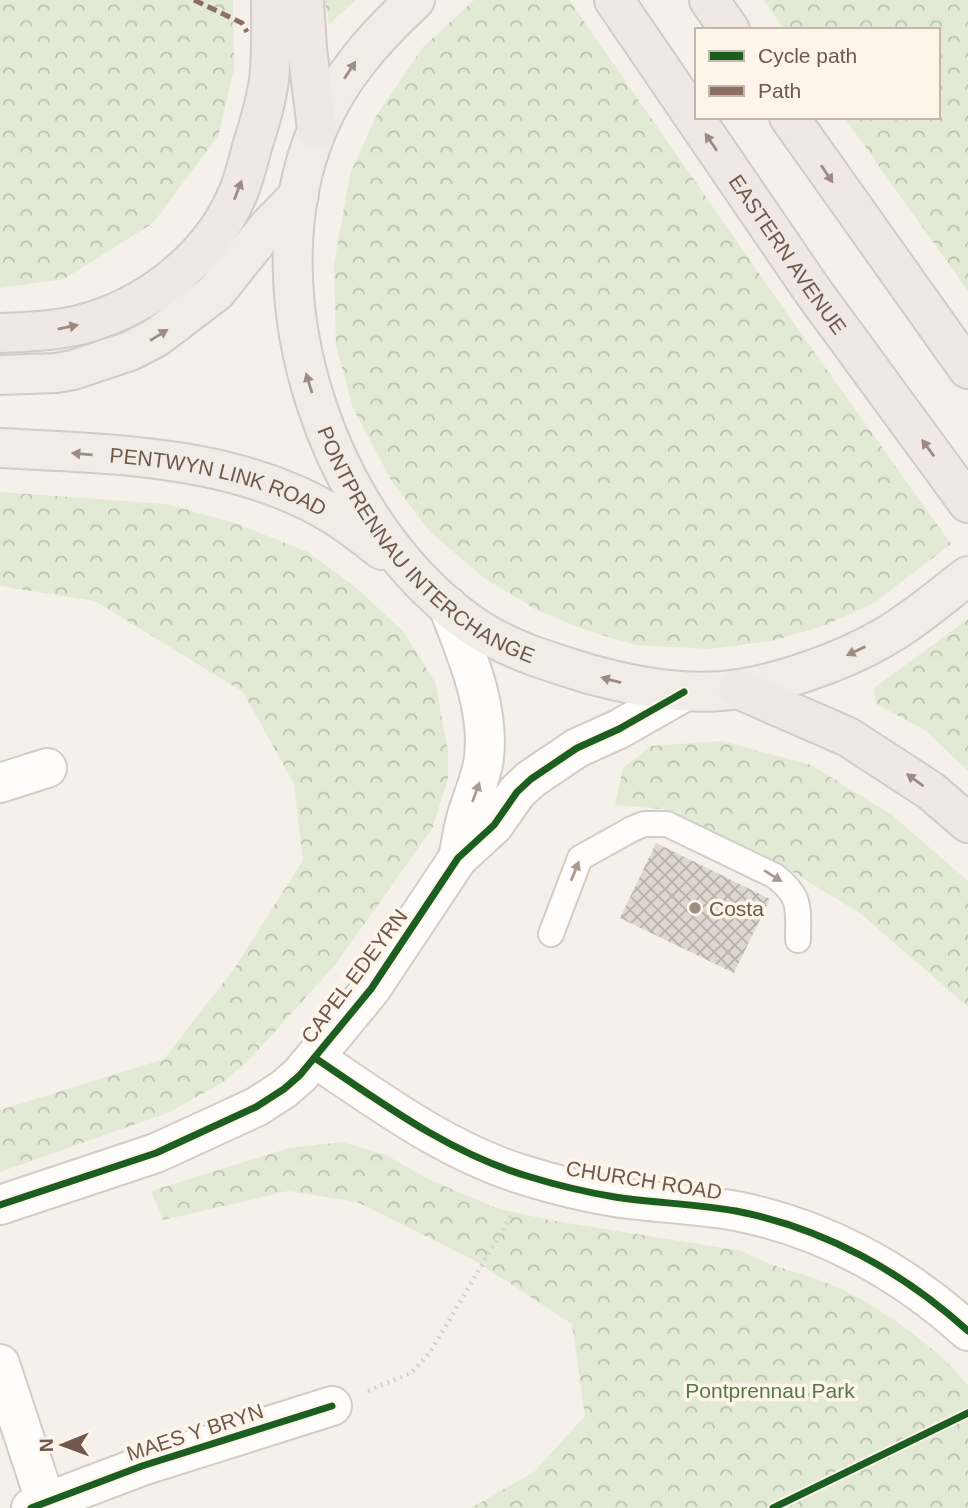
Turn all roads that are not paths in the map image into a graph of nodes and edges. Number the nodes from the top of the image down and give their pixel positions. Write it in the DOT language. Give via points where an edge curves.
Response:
graph roads {
  1 [pos="271,0"];
  2 [pos="304,0"];
  3 [pos="415,0"];
  4 [pos="614,0"];
  5 [pos="709,0"];
  6 [pos="729,28"];
  7 [pos="695,119"];
  8 [pos="695,119"];
  9 [pos="790,119"];
  10 [pos="317,128"];
  11 [pos="299,195"];
  12 [pos="0,333"];
  13 [pos="968,369"];
  14 [pos="0,375"];
  15 [pos="0,448"];
  16 [pos="968,503"];
  17 [pos="415,574"];
  18 [pos="968,576"];
  19 [pos="448,607"];
  20 [pos="738,690"];
  21 [pos="684,692"];
  22 [pos="47,768"];
  23 [pos="0,783"];
  24 [pos="968,823"];
  25 [pos="458,858"];
  26 [pos="551,934"];
  27 [pos="798,940"];
  28 [pos="315,1058"];
  29 [pos="0,1205"];
  30 [pos="968,1331"];
  31 [pos="0,1363"];
  32 [pos="332,1406"];
  33 [pos="38,1506"];
  12 -- 1 [label="highway, one-way" via="46,331 111,314 173,278 208,241 239,192 263,112 269,80"];
  2 -- 10 [label="highway"];
  10 -- 3 [label="main road, PONTPRENNAU INTERCHANGE, one-way" via="355,61"];
  8 -- 4 [label="highway, EASTERN AVENUE, one-way"];
  5 -- 6 [label="highway"];
  16 -- 7 [label="highway, EASTERN AVENUE, one-way" via="812,290"];
  9 -- 13 [label="highway, one-way"];
  10 -- 11 [label="main road, PONTPRENNAU INTERCHANGE"];
  14 -- 11 [label="main road, one-way" via="74,370 157,337 216,292"];
  17 -- 11 [label="main road, PONTPRENNAU INTERCHANGE, one-way" via="369,515 344,473 315,401 304,365 294,291"];
  17 -- 15 [label="main road, PENTWYN LINK ROAD, one-way" via="334,515 253,478 177,462"];
  17 -- 19 [label="main road, PONTPRENNAU INTERCHANGE"];
  18 -- 20 [label="main road, PONTPRENNAU INTERCHANGE, one-way" via="882,639 814,669"];
  21 -- 19 [label="main road, PONTPRENNAU INTERCHANGE, one-way" via="619,682 527,654 498,641"];
  25 -- 19 [label="street, CAPEL EDEYRN, one-way" via="484,755 476,687"];
  20 -- 21 [label="main road, PONTPRENNAU INTERCHANGE"];
  24 -- 20 [label="highway, one-way" via="931,791 848,737"];
  21 -- 25 [label="street, CAPEL EDEYRN" via="577,748 531,779 494,825"];
  22 -- 23 [label="street"];
  25 -- 28 [label="street, CAPEL EDEYRN" via="371,989"];
  26 -- 27 [label="lane, one-way" via="580,858 632,829 656,823 739,858 790,888 796,899"];
  28 -- 29 [label="street, CAPEL EDEYRN" via="284,1089 212,1129 156,1153"];
  28 -- 30 [label="street, CHURCH ROAD" via="424,1130 495,1166 614,1197 748,1214 832,1241 893,1273"];
  31 -- 33 [label="street, MAES Y BRYN"];
  32 -- 33 [label="street, MAES Y BRYN" via="142,1466"];
}
